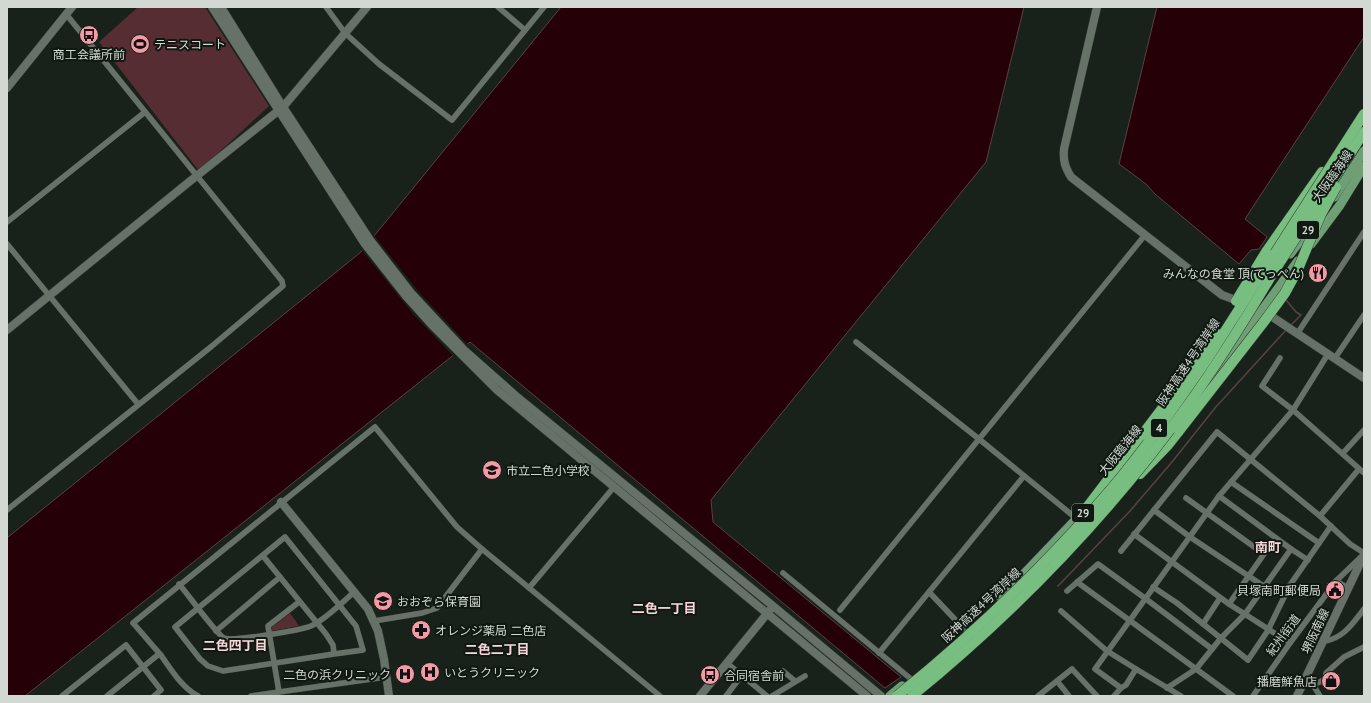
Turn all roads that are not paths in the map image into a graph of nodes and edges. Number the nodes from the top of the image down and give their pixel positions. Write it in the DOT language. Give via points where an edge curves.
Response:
graph roads {
  1 [pos="72,7"];
  2 [pos="212,7"];
  3 [pos="221,7"];
  4 [pos="326,7"];
  5 [pos="367,7"];
  6 [pos="498,7"];
  7 [pos="544,7"];
  8 [pos="1097,7"];
  9 [pos="66,14"];
  10 [pos="525,30"];
  11 [pos="345,33"];
  12 [pos="7,88"];
  13 [pos="281,109"];
  14 [pos="145,112"];
  15 [pos="1364,114"];
  16 [pos="1364,133"];
  17 [pos="1364,151"];
  18 [pos="1364,166"];
  19 [pos="197,175"];
  20 [pos="7,222"];
  21 [pos="1364,232"];
  22 [pos="1145,235"];
  23 [pos="7,244"];
  24 [pos="49,296"];
  25 [pos="1248,305"];
  26 [pos="1262,311"];
  27 [pos="1364,315"];
  28 [pos="7,330"];
  29 [pos="1297,334"];
  30 [pos="856,342"];
  31 [pos="461,352"];
  32 [pos="1331,356"];
  33 [pos="1280,358"];
  34 [pos="1364,378"];
  35 [pos="138,404"];
  36 [pos="1293,410"];
  37 [pos="1364,430"];
  38 [pos="979,439"];
  39 [pos="1343,454"];
  40 [pos="1250,459"];
  41 [pos="1362,471"];
  42 [pos="1024,476"];
  43 [pos="1136,478"];
  44 [pos="1231,482"];
  45 [pos="614,487"];
  46 [pos="1219,496"];
  47 [pos="1186,498"];
  48 [pos="282,502"];
  49 [pos="7,510"];
  50 [pos="1154,510"];
  51 [pos="1206,514"];
  52 [pos="1320,516"];
  53 [pos="1080,517"];
  54 [pos="1331,526"];
  55 [pos="1134,534"];
  56 [pos="1190,537"];
  57 [pos="1319,543"];
  58 [pos="482,549"];
  59 [pos="1291,549"];
  60 [pos="1121,551"];
  61 [pos="1364,554"];
  62 [pos="263,556"];
  63 [pos="1308,560"];
  64 [pos="1172,563"];
  65 [pos="783,573"];
  66 [pos="1248,576"];
  67 [pos="280,577"];
  68 [pos="1336,581"];
  69 [pos="1076,582"];
  70 [pos="179,584"];
  71 [pos="1153,587"];
  72 [pos="1265,587"];
  73 [pos="530,588"];
  74 [pos="1348,588"];
  75 [pos="1067,591"];
  76 [pos="354,592"];
  77 [pos="929,592"];
  78 [pos="1220,598"];
  79 [pos="1146,599"];
  80 [pos="299,602"];
  81 [pos="1229,604"];
  82 [pos="340,605"];
  83 [pos="773,606"];
  84 [pos="198,608"];
  85 [pos="1364,609"];
  86 [pos="840,610"];
  87 [pos="1061,612"];
  88 [pos="767,613"];
  89 [pos="1245,614"];
  90 [pos="1129,620"];
  91 [pos="374,621"];
  92 [pos="317,623"];
  93 [pos="1203,624"];
  94 [pos="1269,629"];
  95 [pos="216,631"];
  96 [pos="966,631"];
  97 [pos="270,634"];
  98 [pos="1221,638"];
  99 [pos="1324,641"];
  100 [pos="1290,643"];
  101 [pos="1364,647"];
  102 [pos="1212,649"];
  103 [pos="1107,651"];
  104 [pos="879,653"];
  105 [pos="159,654"];
  106 [pos="334,654"];
  107 [pos="274,663"];
  108 [pos="727,663"];
  109 [pos="143,667"];
  110 [pos="1136,669"];
  111 [pos="1196,669"];
  112 [pos="783,671"];
  113 [pos="386,676"];
  114 [pos="742,676"];
  115 [pos="805,676"];
  116 [pos="911,679"];
  117 [pos="795,681"];
  118 [pos="1057,681"];
  119 [pos="1304,681"];
  120 [pos="1313,685"];
  121 [pos="1121,688"];
  122 [pos="1167,688"];
  123 [pos="279,692"];
  124 [pos="65,695"];
  125 [pos="107,696"];
  126 [pos="154,696"];
  127 [pos="198,696"];
  128 [pos="250,696"];
  129 [pos="388,696"];
  130 [pos="660,696"];
  131 [pos="700,696"];
  132 [pos="726,696"];
  133 [pos="767,696"];
  134 [pos="772,696"];
  135 [pos="867,696"];
  136 [pos="881,696"];
  137 [pos="890,696"];
  138 [pos="897,696"];
  139 [pos="912,696"];
  140 [pos="919,696"];
  141 [pos="1040,696"];
  142 [pos="1069,696"];
  143 [pos="1097,696"];
  144 [pos="1114,696"];
  145 [pos="1181,696"];
  146 [pos="1233,696"];
  147 [pos="1253,696"];
  148 [pos="1297,696"];
  149 [pos="1320,696"];
  1 -- 9 [label="street"];
  2 -- 13 [label="street"];
  3 -- 13 [label="street"];
  4 -- 11 [label="street"];
  5 -- 11 [label="street"];
  6 -- 10 [label="street"];
  7 -- 10 [label="street"];
  8 -- 22 [label="street" via="1063,162 1071,177"];
  9 -- 12 [label="street"];
  9 -- 14 [label="street"];
  10 -- 11 [label="street" via="452,120 379,64"];
  11 -- 13 [label="street"];
  13 -- 19 [label="street"];
  13 -- 31 [label="street" via="367,242"];
  14 -- 19 [label="street"];
  14 -- 20 [label="street"];
  15 -- 53 [label="highway, bridge" via="1271,246 1196,364"];
  15 -- 138 [label="highway, 阪神高速4号湾岸線 / 4, bridge" via="1201,368 1157,431 1118,480 1081,523 1005,602"];
  16 -- 43 [label="highway, bridge" via="1321,214 1285,293 1168,445"];
  16 -- 139 [label="highway, 阪神高速4号湾岸線 / 4, bridge" via="1217,363 1152,453 1089,528 1050,569 969,647"];
  17 -- 25 [label="main road, 大阪臨海線 / 29" via="1336,194"];
  18 -- 26 [label="main road, 大阪臨海線 / 29" via="1340,205"];
  19 -- 24 [label="street"];
  19 -- 35 [label="street" via="282,281 283,286"];
  21 -- 29 [label="street"];
  22 -- 25 [label="street" via="1222,295"];
  22 -- 38 [label="street"];
  23 -- 24 [label="street"];
  24 -- 28 [label="street"];
  24 -- 35 [label="street"];
  25 -- 26 [label="street"];
  25 -- 53 [label="main road, 大阪臨海線 / 29" via="1145,439"];
  26 -- 29 [label="street"];
  26 -- 43 [label="main road, 大阪臨海線 / 29" via="1176,430"];
  27 -- 32 [label="street"];
  29 -- 32 [label="street"];
  30 -- 38 [label="street"];
  31 -- 45 [label="street" via="497,390"];
  31 -- 83 [label="street"];
  32 -- 34 [label="street"];
  32 -- 36 [label="street"];
  33 -- 36 [label="street" via="1262,386"];
  35 -- 49 [label="street"];
  36 -- 39 [label="street"];
  36 -- 40 [label="street"];
  37 -- 39 [label="street"];
  38 -- 42 [label="street"];
  38 -- 86 [label="street"];
  39 -- 41 [label="street"];
  40 -- 44 [label="street"];
  40 -- 50 [label="street" via="1217,432"];
  40 -- 52 [label="street"];
  41 -- 52 [label="street"];
  42 -- 53 [label="street"];
  42 -- 77 [label="street"];
  43 -- 140 [label="main road, 大阪臨海線 / 29" via="1095,527 1029,595"];
  44 -- 46 [label="street"];
  44 -- 57 [label="street"];
  45 -- 73 [label="street"];
  45 -- 88 [label="street"];
  46 -- 51 [label="street"];
  46 -- 59 [label="street"];
  47 -- 51 [label="street"];
  48 -- 58 [label="street" via="375,427 457,526"];
  48 -- 70 [label="street"];
  48 -- 76 [label="street"];
  50 -- 55 [label="street"];
  50 -- 56 [label="street"];
  51 -- 56 [label="street"];
  51 -- 66 [label="street" via="1264,554"];
  52 -- 54 [label="street"];
  53 -- 96 [label="main road, 大阪臨海線 / 29" via="998,602"];
  54 -- 57 [label="street"];
  54 -- 61 [label="street"];
  55 -- 60 [label="street"];
  55 -- 64 [label="street"];
  56 -- 64 [label="street"];
  56 -- 66 [label="street"];
  57 -- 63 [label="street"];
  58 -- 73 [label="street"];
  58 -- 91 [label="street" via="437,608"];
  59 -- 63 [label="street"];
  59 -- 72 [label="street"];
  61 -- 68 [label="street, 紀州街道"];
  61 -- 74 [label="street, 堺阪南線"];
  62 -- 67 [label="street"];
  62 -- 82 [label="street" via="285,537"];
  62 -- 84 [label="street"];
  63 -- 94 [label="street" via="1290,585"];
  64 -- 71 [label="street"];
  64 -- 78 [label="street"];
  65 -- 104 [label="street"];
  66 -- 72 [label="street"];
  66 -- 81 [label="street"];
  67 -- 80 [label="street"];
  67 -- 95 [label="street"];
  68 -- 74 [label="street"];
  68 -- 100 [label="street, 紀州街道"];
  69 -- 75 [label="street"];
  69 -- 79 [label="street" via="1098,564"];
  69 -- 90 [label="street"];
  70 -- 84 [label="street"];
  70 -- 105 [label="street" via="133,623"];
  71 -- 79 [label="street"];
  71 -- 93 [label="street"];
  72 -- 89 [label="street"];
  73 -- 130 [label="street"];
  74 -- 99 [label="street, 堺阪南線"];
  76 -- 82 [label="street"];
  76 -- 91 [label="street"];
  77 -- 96 [label="street"];
  77 -- 104 [label="street"];
  78 -- 81 [label="street"];
  78 -- 93 [label="street"];
  79 -- 90 [label="street"];
  79 -- 102 [label="street"];
  80 -- 92 [label="street"];
  80 -- 97 [label="street" via="268,626"];
  81 -- 89 [label="street"];
  82 -- 92 [label="street"];
  82 -- 106 [label="street" via="356,626 363,650"];
  83 -- 88 [label="street"];
  83 -- 136 [label="street"];
  84 -- 95 [label="street"];
  84 -- 107 [label="street" via="175,627 208,666 224,671"];
  85 -- 99 [label="street" via="1348,629 1333,640"];
  87 -- 103 [label="street"];
  88 -- 108 [label="street"];
  88 -- 135 [label="street"];
  89 -- 94 [label="street"];
  89 -- 98 [label="street"];
  90 -- 103 [label="street"];
  90 -- 111 [label="street"];
  91 -- 113 [label="street"];
  92 -- 97 [label="street"];
  92 -- 106 [label="street" via="333,645"];
  93 -- 98 [label="street"];
  94 -- 98 [label="street" via="1248,660"];
  94 -- 100 [label="street"];
  95 -- 97 [label="street" via="224,638 236,639"];
  96 -- 116 [label="main road, 大阪臨海線 / 29"];
  97 -- 107 [label="street"];
  98 -- 102 [label="street"];
  99 -- 119 [label="street, 堺阪南線"];
  100 -- 147 [label="street, 紀州街道"];
  101 -- 120 [label="street" via="1344,657 1326,673 1326,679"];
  102 -- 111 [label="street"];
  103 -- 110 [label="street"];
  103 -- 121 [label="street" via="1095,669"];
  104 -- 116 [label="street"];
  105 -- 109 [label="street"];
  105 -- 127 [label="street" via="180,682"];
  106 -- 107 [label="street"];
  107 -- 123 [label="street"];
  108 -- 114 [label="street"];
  108 -- 131 [label="street"];
  109 -- 124 [label="street" via="126,645"];
  109 -- 125 [label="street"];
  109 -- 126 [label="street" via="161,690"];
  110 -- 121 [label="street" via="1126,685"];
  110 -- 122 [label="street"];
  111 -- 122 [label="street"];
  111 -- 146 [label="street"];
  112 -- 117 [label="street"];
  113 -- 123 [label="street"];
  113 -- 129 [label="street"];
  114 -- 132 [label="street"];
  114 -- 133 [label="street"];
  115 -- 117 [label="street"];
  116 -- 137 [label="main road, 大阪臨海線 / 29"];
  117 -- 134 [label="street"];
  118 -- 141 [label="street"];
  118 -- 142 [label="street"];
  118 -- 143 [label="street" via="1072,668"];
  119 -- 120 [label="street"];
  119 -- 148 [label="street, 堺阪南線"];
  120 -- 149 [label="street"];
  121 -- 144 [label="street"];
  122 -- 145 [label="street"];
  123 -- 128 [label="street"];
}
